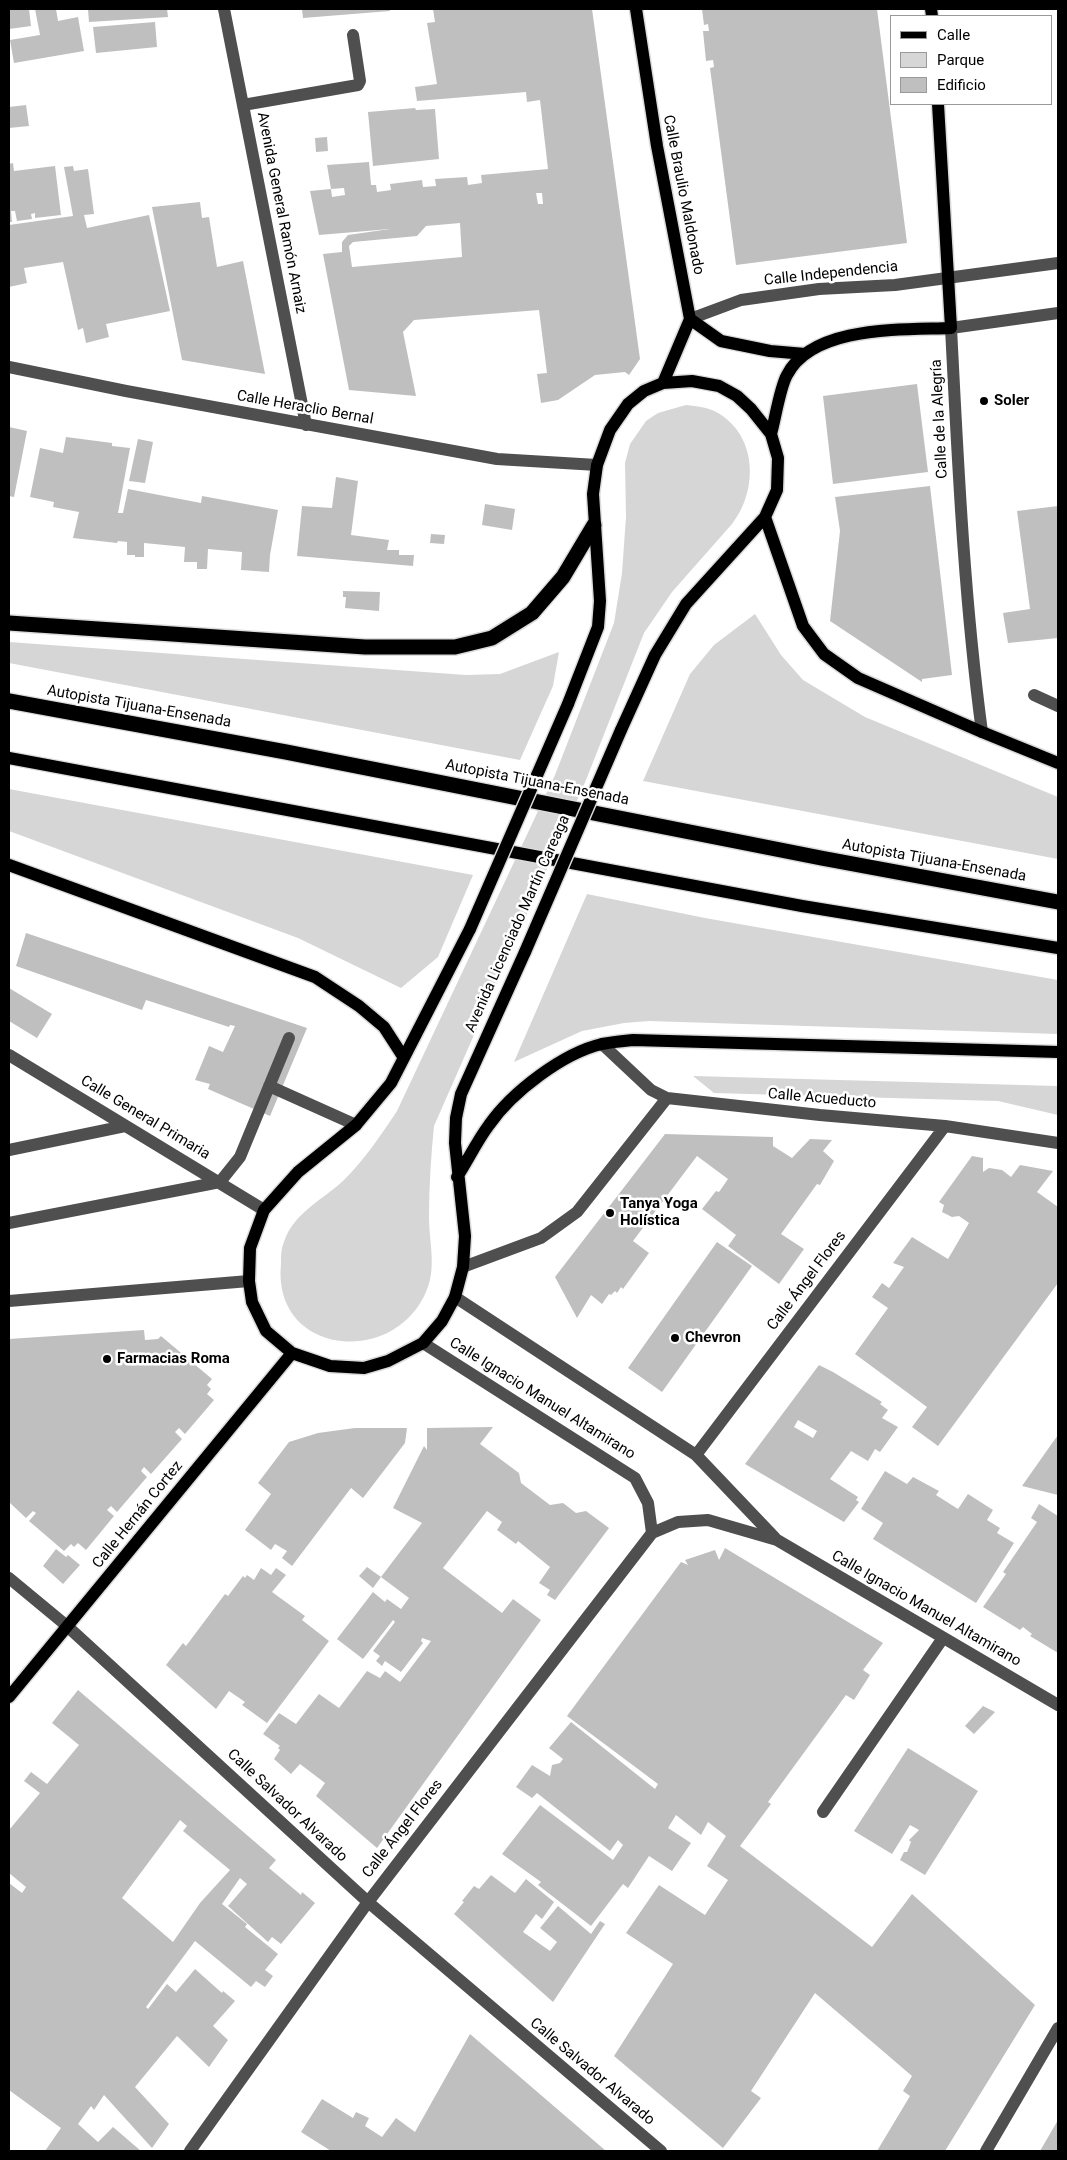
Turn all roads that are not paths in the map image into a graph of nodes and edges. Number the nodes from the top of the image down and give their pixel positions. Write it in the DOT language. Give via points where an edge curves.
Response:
graph roads {
  1 [pos="224,9"];
  2 [pos="636,9"];
  3 [pos="353,35"];
  4 [pos="243,104"];
  5 [pos="938,105"];
  6 [pos="1058,264"];
  7 [pos="949,279"];
  8 [pos="1058,313"];
  9 [pos="690,319"];
  10 [pos="951,328"];
  11 [pos="805,354"];
  12 [pos="9,367"];
  13 [pos="663,383"];
  14 [pos="306,424"];
  15 [pos="771,434"];
  16 [pos="597,465"];
  17 [pos="765,517"];
  18 [pos="594,525"];
  19 [pos="9,623"];
  20 [pos="1034,695"];
  21 [pos="9,701"];
  22 [pos="1058,706"];
  23 [pos="982,732"];
  24 [pos="9,758"];
  25 [pos="1058,763"];
  26 [pos="9,865"];
  27 [pos="1058,902"];
  28 [pos="1058,948"];
  29 [pos="289,1038"];
  30 [pos="602,1044"];
  31 [pos="1058,1052"];
  32 [pos="9,1055"];
  33 [pos="404,1058"];
  34 [pos="269,1086"];
  35 [pos="667,1098"];
  36 [pos="356,1125"];
  37 [pos="125,1126"];
  38 [pos="946,1126"];
  39 [pos="1058,1143"];
  40 [pos="9,1150"];
  41 [pos="457,1177"];
  42 [pos="220,1182"];
  43 [pos="264,1210"];
  44 [pos="9,1223"];
  45 [pos="464,1267"];
  46 [pos="249,1282"];
  47 [pos="455,1297"];
  48 [pos="9,1301"];
  49 [pos="423,1343"];
  50 [pos="292,1353"];
  51 [pos="696,1455"];
  52 [pos="652,1533"];
  53 [pos="777,1540"];
  54 [pos="9,1578"];
  55 [pos="68,1626"];
  56 [pos="943,1638"];
  57 [pos="9,1698"];
  58 [pos="1058,1705"];
  59 [pos="823,1812"];
  60 [pos="368,1902"];
  61 [pos="1058,2028"];
  62 [pos="190,2151"];
  63 [pos="661,2151"];
  64 [pos="986,2151"];
  1 -- 4 [label="street, Avenida General Ramón Arnaiz"];
  2 -- 9 [label="main road, Calle Braulio Maldonado" via="656,146"];
  3 -- 4 [label="street" via="358,85"];
  4 -- 14 [label="street, Avenida General Ramón Arnaiz"];
  5 -- 7 [label="main road, Calle de la Alegría"];
  6 -- 7 [label="street, Calle Independencia"];
  7 -- 9 [label="street, Calle Independencia" via="818,289 742,300"];
  7 -- 10 [label="main road, Calle de la Alegría"];
  8 -- 10 [label="street"];
  9 -- 11 [label="main road" via="721,341"];
  9 -- 13 [label="main road"];
  10 -- 11 [label="main road" via="833,339"];
  10 -- 23 [label="street, Calle de la Alegría" via="964,570"];
  11 -- 15 [label="main road" via="786,376"];
  12 -- 14 [label="street, Calle Heraclio Bernal"];
  13 -- 15 [label="main road, Avenida Licenciado Martín Careaga" via="692,381 719,386 737,396"];
  13 -- 16 [label="main road, Avenida Licenciado Martín Careaga" via="644,391 628,404 610,430"];
  14 -- 16 [label="street, Calle Heraclio Bernal" via="497,459"];
  15 -- 17 [label="main road, Avenida Licenciado Martín Careaga" via="778,458 777,490"];
  16 -- 18 [label="main road, Avenida Licenciado Martín Careaga" via="593,494"];
  17 -- 23 [label="main road" via="803,626 824,654 858,678"];
  17 -- 41 [label="main road, Avenida Licenciado Martín Careaga, bridge" via="686,604 655,655 461,1094 456,1118"];
  18 -- 19 [label="highway" via="563,577 532,613 492,638 455,647 365,647"];
  18 -- 33 [label="main road, Avenida Licenciado Martín Careaga, bridge" via="600,601 598,627 470,929"];
  20 -- 22 [label="street"];
  21 -- 27 [label="highway, Autopista Tijuana-Ensenada"];
  23 -- 25 [label="main road"];
  24 -- 28 [label="main road" via="792,904"];
  26 -- 33 [label="main road" via="315,977 384,1027"];
  29 -- 34 [label="street"];
  30 -- 31 [label="main road" via="633,1040"];
  30 -- 35 [label="street, Calle Acueducto" via="651,1090"];
  30 -- 41 [label="main road" via="544,1072 509,1100 489,1125"];
  32 -- 37 [label="street, Calle General Primaria"];
  33 -- 36 [label="main road, Avenida Licenciado Martín Careaga" via="391,1083"];
  34 -- 36 [label="street"];
  34 -- 42 [label="street" via="240,1157"];
  35 -- 38 [label="street, Calle Acueducto"];
  35 -- 45 [label="street" via="576,1212 540,1238"];
  36 -- 43 [label="main road, Avenida Licenciado Martín Careaga" via="298,1172"];
  37 -- 40 [label="street"];
  37 -- 42 [label="street, Calle General Primaria"];
  38 -- 39 [label="street, Calle Acueducto"];
  38 -- 51 [label="street, Calle Ángel Flores"];
  41 -- 45 [label="main road, Avenida Licenciado Martín Careaga" via="465,1236"];
  42 -- 43 [label="street, Calle General Primaria"];
  42 -- 44 [label="street"];
  43 -- 46 [label="main road, Avenida Licenciado Martín Careaga" via="250,1248"];
  45 -- 47 [label="main road, Avenida Licenciado Martín Careaga"];
  46 -- 48 [label="street"];
  46 -- 50 [label="main road, Avenida Licenciado Martín Careaga" via="252,1302 266,1331"];
  47 -- 49 [label="main road, Avenida Licenciado Martín Careaga" via="442,1321"];
  47 -- 51 [label="street, Calle Ignacio Manuel Altamirano"];
  49 -- 50 [label="main road, Avenida Licenciado Martín Careaga" via="388,1361 364,1368 330,1366"];
  49 -- 52 [label="street, Calle Ignacio Manuel Altamirano" via="635,1478 648,1503"];
  50 -- 55 [label="main road, Calle Hernán Cortez"];
  51 -- 53 [label="street, Calle Ignacio Manuel Altamirano"];
  52 -- 53 [label="street, Calle Ignacio Manuel Altamirano" via="678,1522 708,1520"];
  52 -- 60 [label="street, Calle Ángel Flores"];
  53 -- 56 [label="street, Calle Ignacio Manuel Altamirano"];
  54 -- 55 [label="street, Calle Salvador Alvarado"];
  55 -- 57 [label="main road, Calle Hernán Cortez"];
  55 -- 60 [label="street, Calle Salvador Alvarado"];
  56 -- 58 [label="street, Calle Ignacio Manuel Altamirano"];
  56 -- 59 [label="street"];
  60 -- 62 [label="street, Calle Ángel Flores"];
  60 -- 63 [label="street, Calle Salvador Alvarado"];
  61 -- 64 [label="street"];
}
